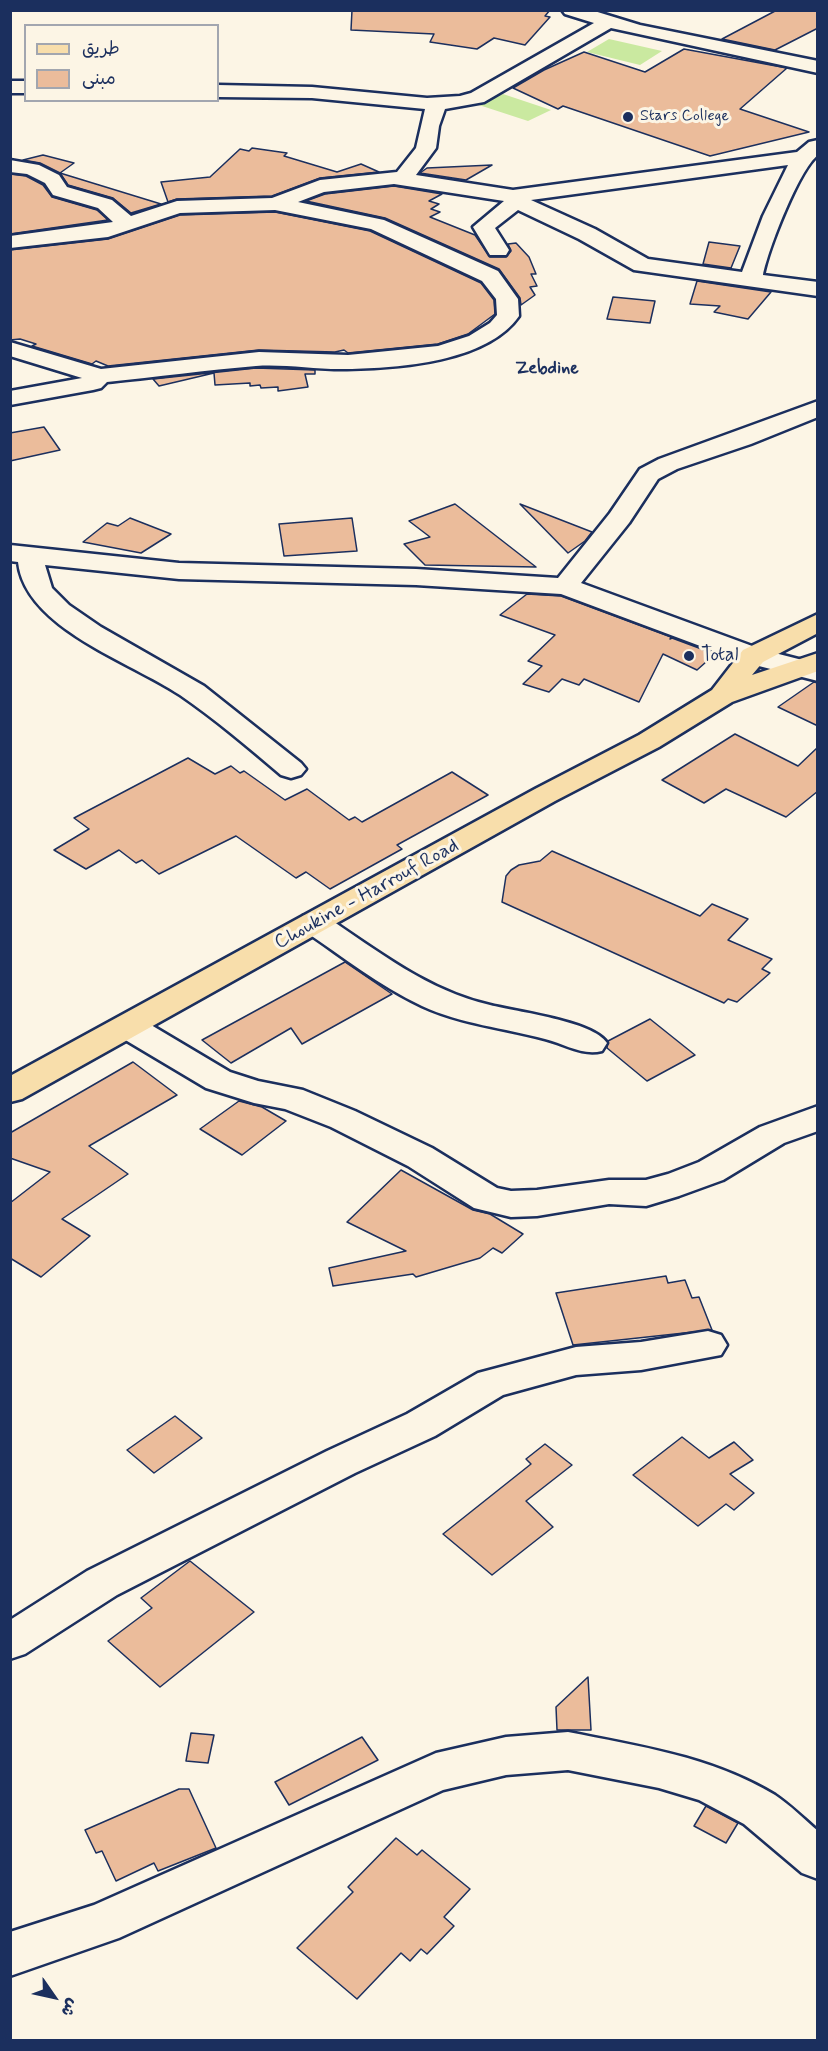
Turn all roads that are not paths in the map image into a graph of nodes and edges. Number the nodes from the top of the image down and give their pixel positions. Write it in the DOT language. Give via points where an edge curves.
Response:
graph roads {
  1 [pos="572,10"];
  2 [pos="607,23"];
  3 [pos="818,67"];
  4 [pos="219,91"];
  5 [pos="437,104"];
  6 [pos="810,151"];
  7 [pos="10,166"];
  8 [pos="403,179"];
  9 [pos="515,198"];
  10 [pos="275,204"];
  11 [pos="129,225"];
  12 [pos="10,242"];
  13 [pos="498,250"];
  14 [pos="751,281"];
  15 [pos="818,289"];
  16 [pos="10,349"];
  17 [pos="100,376"];
  18 [pos="10,398"];
  19 [pos="818,408"];
  20 [pos="21,554"];
  21 [pos="565,586"];
  22 [pos="818,622"];
  23 [pos="753,656"];
  24 [pos="813,667"];
  25 [pos="722,696"];
  26 [pos="291,769"];
  27 [pos="314,923"];
  28 [pos="129,1027"];
  29 [pos="590,1043"];
  30 [pos="10,1091"];
  31 [pos="818,1118"];
  32 [pos="708,1345"];
  33 [pos="10,1642"];
  34 [pos="818,1859"];
  35 [pos="10,1954"];
  1 -- 2 [label="street"];
  2 -- 3 [label="street"];
  2 -- 5 [label="street" via="477,98"];
  4 -- 5 [label="street" via="301,92"];
  5 -- 8 [label="street" via="426,148"];
  6 -- 9 [label="street"];
  6 -- 14 [label="street" via="758,251"];
  7 -- 11 [label="street" via="32,169 52,179 60,191 105,204"];
  8 -- 9 [label="street"];
  8 -- 10 [label="street" via="320,186"];
  9 -- 13 [label="street" via="484,227"];
  9 -- 14 [label="street" via="529,210 587,234 639,264"];
  10 -- 11 [label="street" via="177,207"];
  10 -- 17 [label="street" via="377,224 490,276 507,299 507,316 498,328 477,341 420,356 348,362 259,359"];
  11 -- 12 [label="street"];
  14 -- 15 [label="street"];
  16 -- 17 [label="street"];
  17 -- 18 [label="street" via="93,383"];
  19 -- 21 [label="street" via="649,474 620,518"];
  20 -- 21 [label="street" via="179,571"];
  20 -- 26 [label="street" via="49,601 180,683"];
  21 -- 23 [label="street"];
  22 -- 23 [label="main road, Choukine - Harrouf Road"];
  23 -- 24 [label="street"];
  23 -- 25 [label="main road, Choukine - Harrouf Road"];
  24 -- 25 [label="main road, Choukine - Harrouf Road"];
  25 -- 27 [label="main road, Choukine - Harrouf Road" via="649,741"];
  27 -- 28 [label="main road, Choukine - Harrouf Road"];
  27 -- 29 [label="street" via="436,999"];
  28 -- 30 [label="main road, Choukine - Harrouf Road"];
  28 -- 31 [label="street" via="218,1080 254,1092 291,1098 343,1119 420,1157 487,1199 511,1204 609,1192 646,1192 679,1184 711,1171 772,1135"];
  32 -- 33 [label="street" via="641,1356 576,1360 492,1383 421,1425 341,1461 102,1583"];
  34 -- 35 [label="street" via="760,1810 710,1784 659,1769 568,1751 506,1756 436,1772 103,1923"];
}
